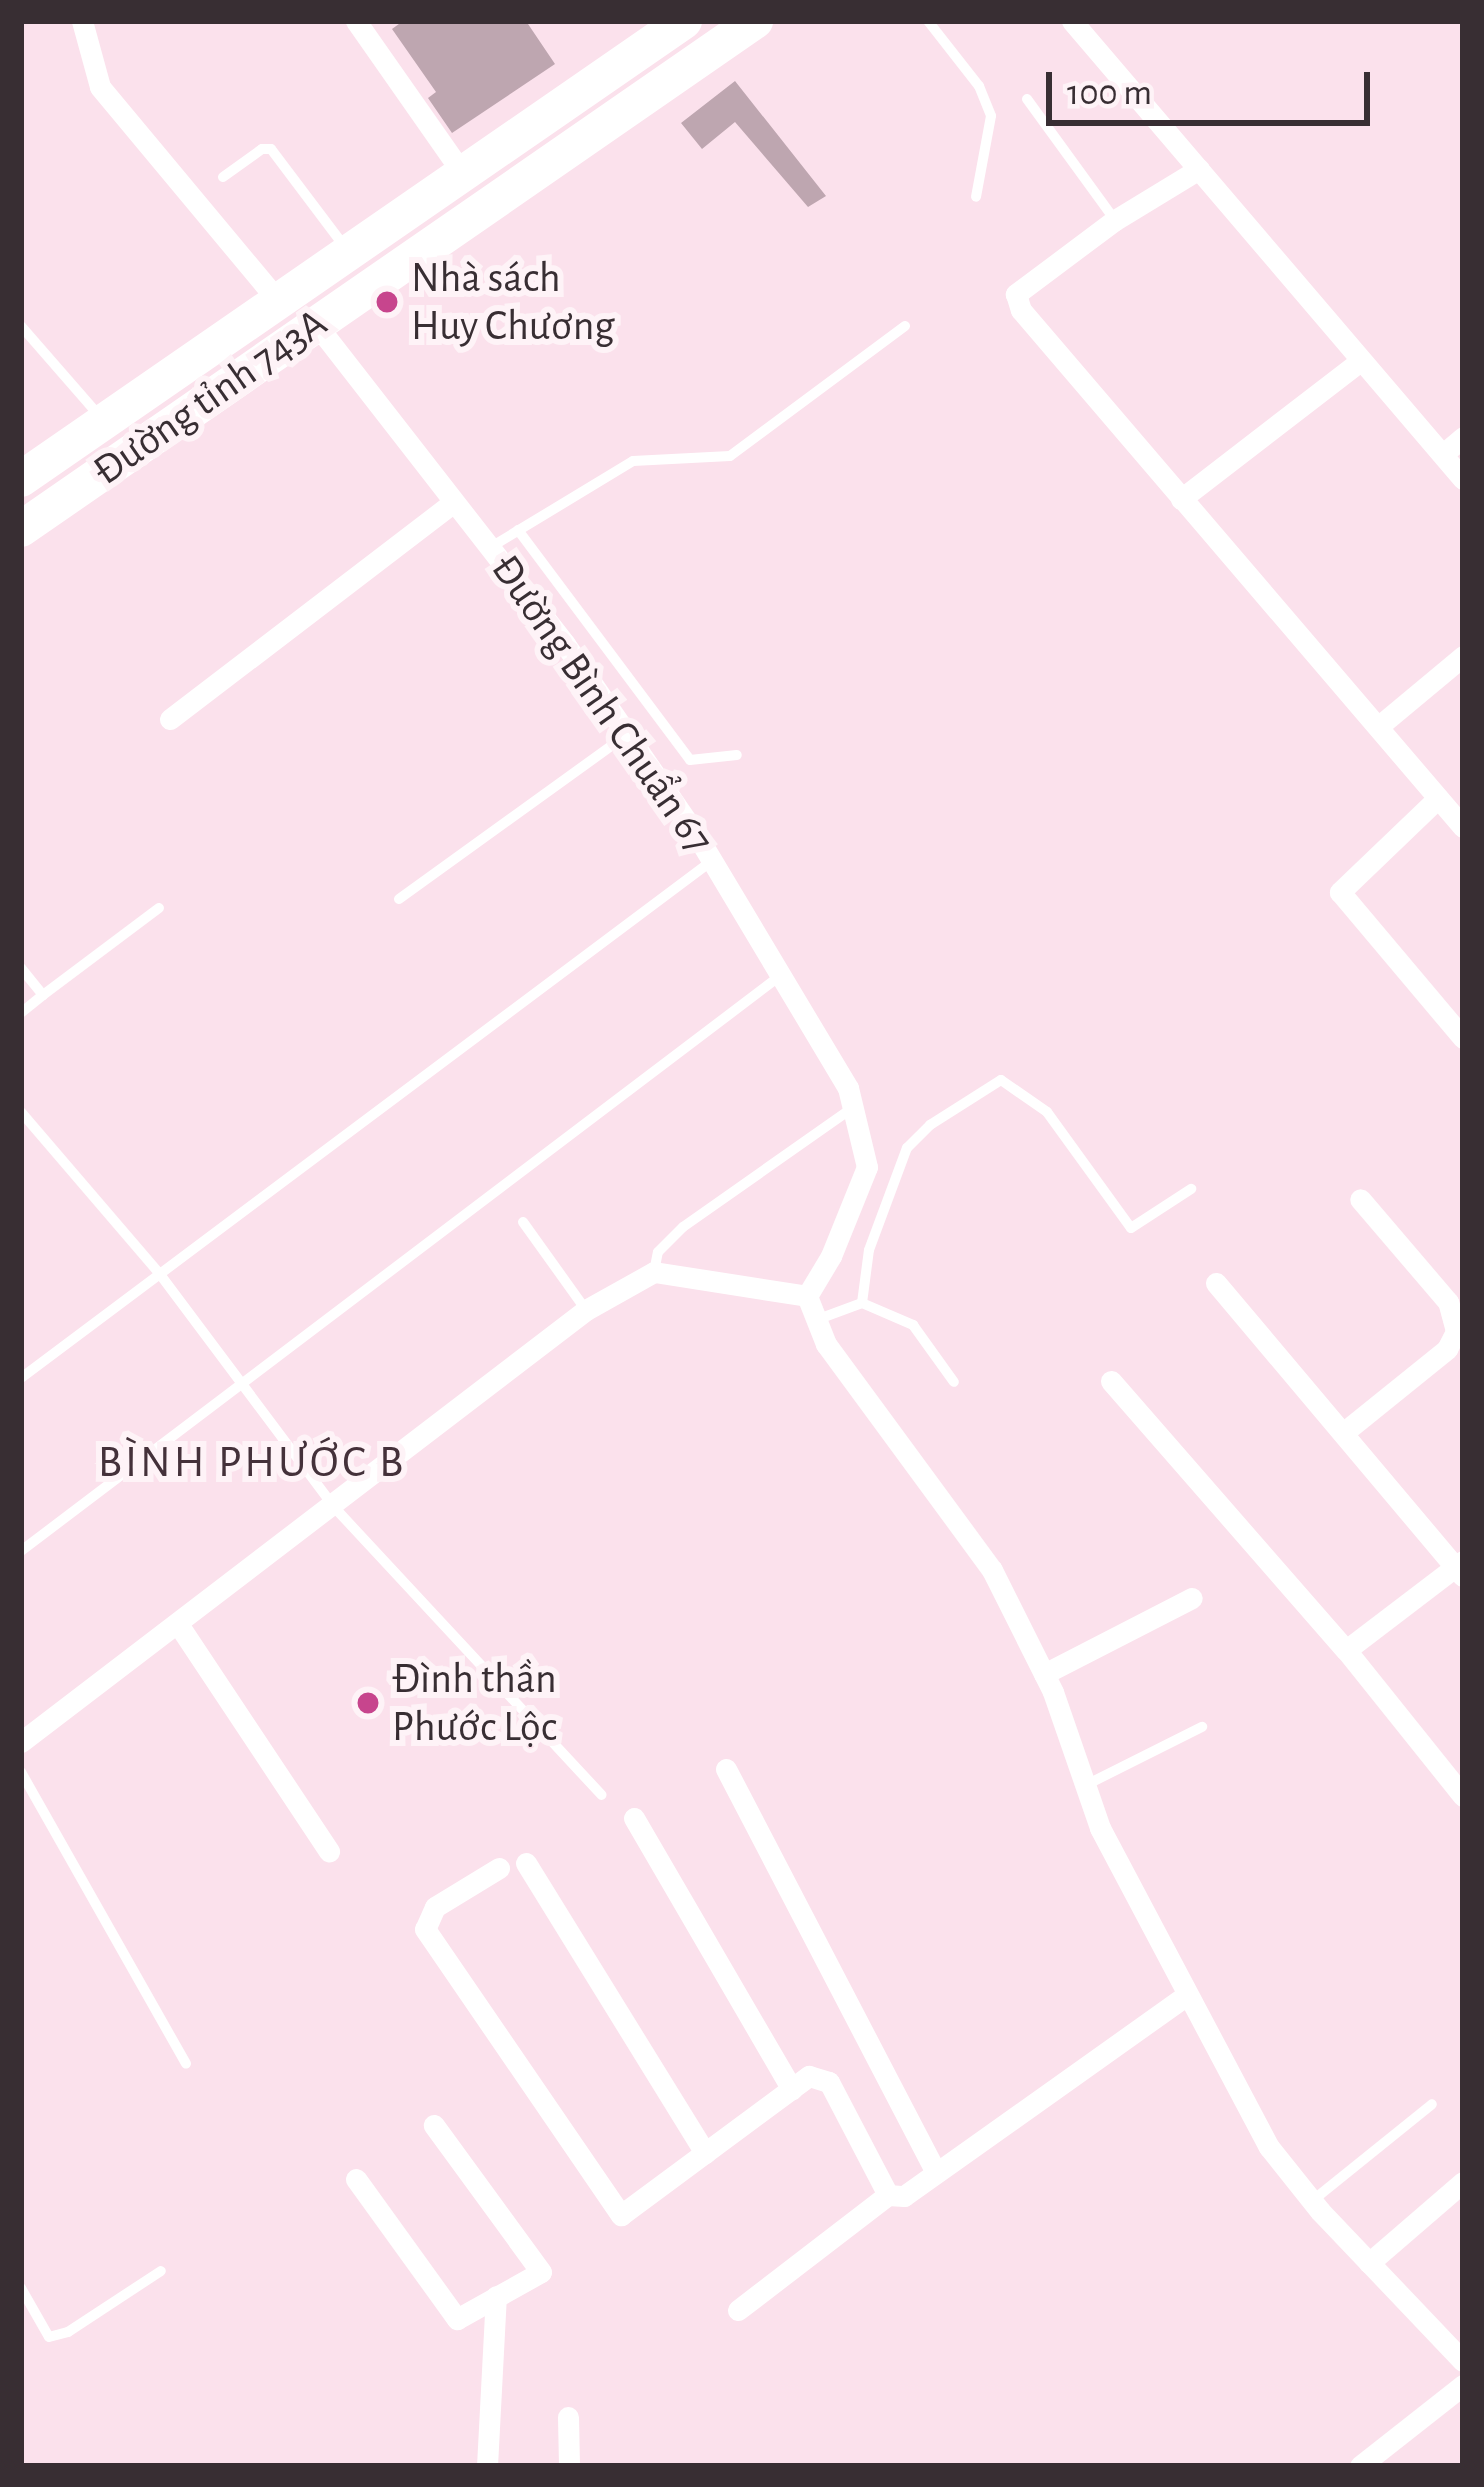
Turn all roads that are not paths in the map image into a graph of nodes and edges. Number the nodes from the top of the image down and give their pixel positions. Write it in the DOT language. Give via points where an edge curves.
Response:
graph roads {
  1 [pos="82,21"];
  2 [pos="684,21"];
  3 [pos="755,21"];
  4 [pos="928,21"];
  5 [pos="1072,21"];
  6 [pos="366,24"];
  7 [pos="1027,99"];
  8 [pos="1199,169"];
  9 [pos="463,174"];
  10 [pos="223,177"];
  11 [pos="976,197"];
  12 [pos="1115,220"];
  13 [pos="349,252"];
  14 [pos="278,301"];
  15 [pos="316,324"];
  16 [pos="21,326"];
  17 [pos="904,326"];
  18 [pos="1359,362"];
  19 [pos="105,421"];
  20 [pos="1463,436"];
  21 [pos="1443,454"];
  22 [pos="21,478"];
  23 [pos="1463,479"];
  24 [pos="1181,499"];
  25 [pos="454,502"];
  26 [pos="21,529"];
  27 [pos="518,530"];
  28 [pos="491,547"];
  29 [pos="1463,656"];
  30 [pos="170,719"];
  31 [pos="1379,726"];
  32 [pos="625,736"];
  33 [pos="737,755"];
  34 [pos="1438,798"];
  35 [pos="1463,827"];
  36 [pos="712,860"];
  37 [pos="400,899"];
  38 [pos="159,908"];
  39 [pos="21,968"];
  40 [pos="782,974"];
  41 [pos="43,995"];
  42 [pos="21,1013"];
  43 [pos="1463,1038"];
  44 [pos="855,1107"];
  45 [pos="21,1112"];
  46 [pos="1191,1189"];
  47 [pos="1360,1199"];
  48 [pos="523,1222"];
  49 [pos="653,1271"];
  50 [pos="159,1273"];
  51 [pos="1216,1283"];
  52 [pos="807,1296"];
  53 [pos="862,1303"];
  54 [pos="586,1310"];
  55 [pos="816,1320"];
  56 [pos="21,1378"];
  57 [pos="1111,1381"];
  58 [pos="954,1382"];
  59 [pos="242,1384"];
  60 [pos="1343,1433"];
  61 [pos="334,1507"];
  62 [pos="21,1551"];
  63 [pos="1460,1568"];
  64 [pos="1192,1598"];
  65 [pos="178,1624"];
  66 [pos="1346,1650"];
  67 [pos="1044,1674"];
  68 [pos="1202,1727"];
  69 [pos="21,1742"];
  70 [pos="726,1768"];
  71 [pos="21,1772"];
  72 [pos="1086,1785"];
  73 [pos="602,1795"];
  74 [pos="1463,1796"];
  75 [pos="634,1818"];
  76 [pos="328,1851"];
  77 [pos="526,1863"];
  78 [pos="499,1868"];
  79 [pos="1185,1996"];
  80 [pos="186,2064"];
  81 [pos="792,2089"];
  82 [pos="1432,2104"];
  83 [pos="434,2125"];
  84 [pos="705,2153"];
  85 [pos="936,2174"];
  86 [pos="356,2179"];
  87 [pos="1463,2182"];
  88 [pos="888,2195"];
  89 [pos="1312,2201"];
  90 [pos="1369,2263"];
  91 [pos="161,2271"];
  92 [pos="21,2288"];
  93 [pos="496,2296"];
  94 [pos="738,2310"];
  95 [pos="1463,2361"];
  96 [pos="1463,2385"];
  97 [pos="568,2417"];
  98 [pos="488,2466"];
  99 [pos="569,2466"];
  100 [pos="1360,2466"];
  1 -- 14 [label="street" via="100,87"];
  2 -- 9 [label="main road, Đường tỉnh 743A"];
  3 -- 15 [label="main road, Đường tỉnh 743A"];
  4 -- 11 [label="lane" via="979,86 991,116"];
  5 -- 8 [label="street"];
  6 -- 9 [label="street"];
  7 -- 12 [label="lane"];
  8 -- 12 [label="street"];
  8 -- 18 [label="street"];
  9 -- 13 [label="main road, Đường tỉnh 743A"];
  10 -- 13 [label="lane" via="271,149"];
  12 -- 24 [label="street" via="1016,294"];
  13 -- 14 [label="main road, Đường tỉnh 743A"];
  14 -- 19 [label="main road, Đường tỉnh 743A"];
  15 -- 25 [label="street, Đường Bình Chuẩn 67"];
  15 -- 26 [label="main road, Đường tỉnh 743A"];
  16 -- 19 [label="lane"];
  17 -- 27 [label="lane" via="730,457 634,461"];
  18 -- 21 [label="street"];
  18 -- 24 [label="street"];
  19 -- 22 [label="main road, Đường tỉnh 743A"];
  20 -- 21 [label="street"];
  21 -- 23 [label="street"];
  24 -- 31 [label="street"];
  25 -- 28 [label="street, Đường Bình Chuẩn 67"];
  25 -- 30 [label="street"];
  27 -- 28 [label="lane"];
  27 -- 33 [label="lane" via="689,760"];
  28 -- 32 [label="street, Đường Bình Chuẩn 67"];
  29 -- 31 [label="street"];
  31 -- 34 [label="street"];
  32 -- 36 [label="street, Đường Bình Chuẩn 67"];
  32 -- 37 [label="lane"];
  34 -- 35 [label="street"];
  34 -- 43 [label="street" via="1340,892"];
  36 -- 40 [label="street, Đường Bình Chuẩn 67"];
  36 -- 50 [label="lane"];
  38 -- 41 [label="lane"];
  39 -- 41 [label="lane"];
  40 -- 44 [label="street, Đường Bình Chuẩn 67"];
  40 -- 59 [label="lane"];
  41 -- 42 [label="lane"];
  44 -- 49 [label="lane" via="683,1227 658,1252"];
  44 -- 52 [label="street, Đường Bình Chuẩn 67" via="866,1167"];
  45 -- 50 [label="lane"];
  46 -- 53 [label="lane" via="1131,1228 1047,1112 1001,1080 907,1148 869,1250"];
  47 -- 60 [label="street" via="1448,1302 1456,1331 1448,1349"];
  48 -- 54 [label="lane"];
  49 -- 52 [label="street"];
  49 -- 54 [label="street"];
  50 -- 56 [label="lane"];
  50 -- 59 [label="lane"];
  51 -- 60 [label="street"];
  52 -- 55 [label="street"];
  53 -- 55 [label="lane"];
  53 -- 58 [label="lane" via="913,1325"];
  54 -- 61 [label="street"];
  55 -- 67 [label="street" via="992,1570"];
  57 -- 66 [label="street"];
  59 -- 61 [label="lane"];
  59 -- 62 [label="lane"];
  60 -- 63 [label="street"];
  61 -- 65 [label="street"];
  61 -- 73 [label="lane"];
  63 -- 66 [label="street"];
  64 -- 67 [label="street"];
  65 -- 69 [label="street"];
  65 -- 76 [label="street"];
  66 -- 74 [label="street"];
  67 -- 72 [label="street"];
  68 -- 72 [label="lane"];
  70 -- 85 [label="street"];
  71 -- 80 [label="lane"];
  72 -- 79 [label="street"];
  75 -- 81 [label="street"];
  77 -- 84 [label="street"];
  78 -- 84 [label="street" via="435,1907 424,1929 621,2216"];
  79 -- 85 [label="street"];
  79 -- 89 [label="street" via="1268,2147"];
  81 -- 84 [label="street"];
  81 -- 88 [label="street" via="809,2076 829,2082"];
  82 -- 89 [label="lane"];
  83 -- 93 [label="street" via="541,2272"];
  85 -- 88 [label="street" via="904,2196"];
  86 -- 93 [label="street" via="457,2319"];
  87 -- 90 [label="street"];
  88 -- 94 [label="street"];
  89 -- 90 [label="street"];
  90 -- 95 [label="street"];
  91 -- 92 [label="lane" via="50,2337"];
  93 -- 98 [label="street"];
  96 -- 100 [label="street"];
  97 -- 99 [label="street"];
}
